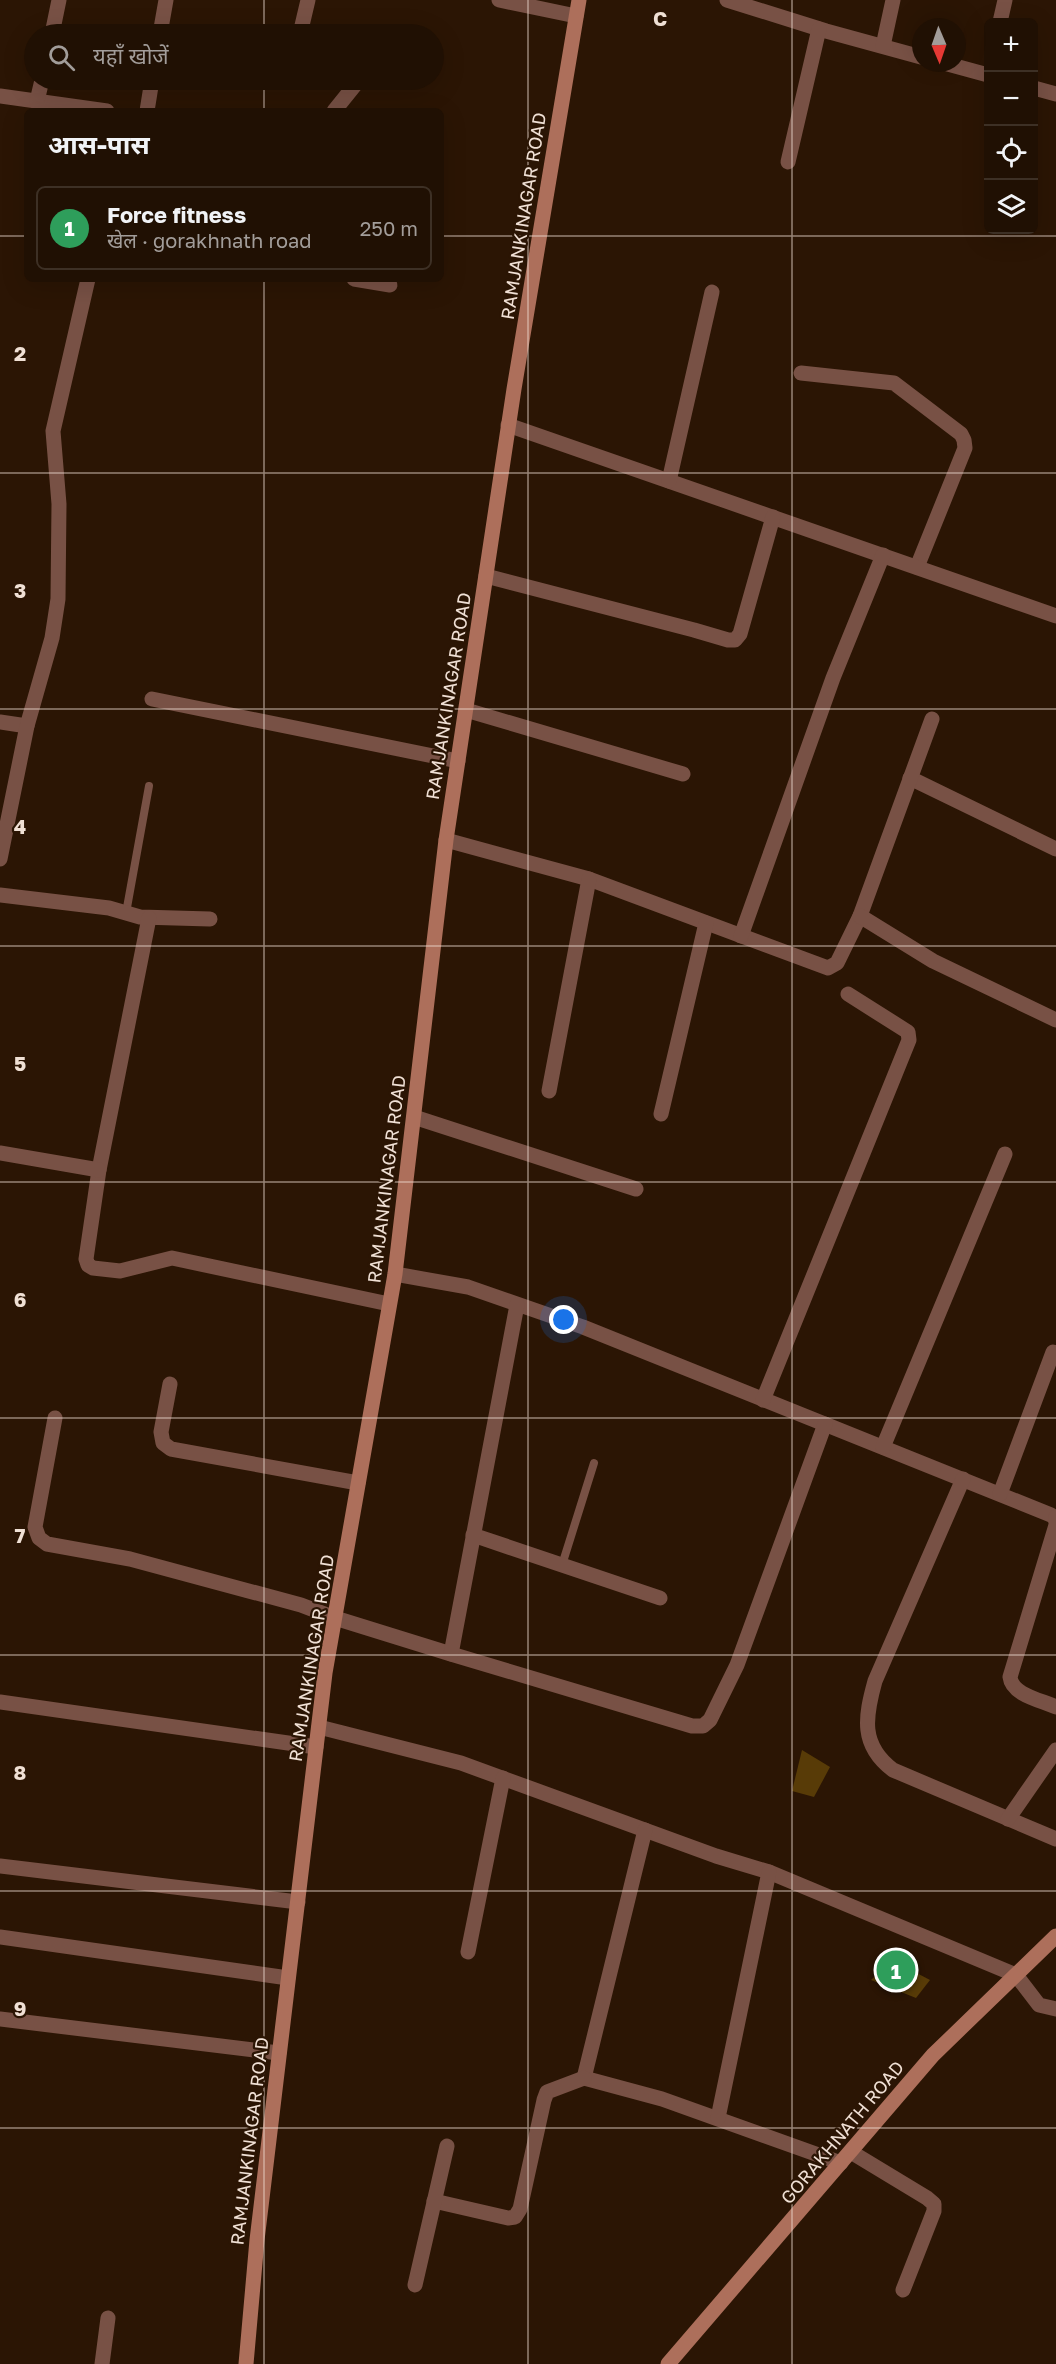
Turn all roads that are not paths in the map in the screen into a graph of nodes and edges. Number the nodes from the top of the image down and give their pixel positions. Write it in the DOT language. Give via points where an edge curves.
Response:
graph roads {
  1 [pos="59,0"];
  2 [pos="166,0"];
  3 [pos="308,0"];
  4 [pos="499,0"];
  5 [pos="579,0"];
  6 [pos="727,0"];
  7 [pos="893,0"];
  8 [pos="1005,0"];
  9 [pos="576,16"];
  10 [pos="1001,18"];
  11 [pos="54,24"];
  12 [pos="162,24"];
  13 [pos="302,24"];
  14 [pos="819,29"];
  15 [pos="883,46"];
  16 [pos="912,54"];
  17 [pos="966,69"];
  18 [pos="984,74"];
  19 [pos="1038,88"];
  20 [pos="40,90"];
  21 [pos="150,90"];
  22 [pos="351,90"];
  23 [pos="1056,94"];
  24 [pos="0,96"];
  25 [pos="37,101"];
  26 [pos="86,108"];
  27 [pos="147,108"];
  28 [pos="336,108"];
  29 [pos="788,162"];
  30 [pos="87,282"];
  31 [pos="372,282"];
  32 [pos="390,285"];
  33 [pos="712,292"];
  34 [pos="801,373"];
  35 [pos="508,425"];
  36 [pos="669,481"];
  37 [pos="773,517"];
  38 [pos="883,555"];
  39 [pos="917,567"];
  40 [pos="486,576"];
  41 [pos="1056,614"];
  42 [pos="153,699"];
  43 [pos="466,710"];
  44 [pos="932,719"];
  45 [pos="0,722"];
  46 [pos="27,726"];
  47 [pos="458,761"];
  48 [pos="683,774"];
  49 [pos="910,778"];
  50 [pos="149,786"];
  51 [pos="446,840"];
  52 [pos="1056,849"];
  53 [pos="0,859"];
  54 [pos="590,879"];
  55 [pos="0,895"];
  56 [pos="126,913"];
  57 [pos="860,916"];
  58 [pos="149,918"];
  59 [pos="210,919"];
  60 [pos="706,923"];
  61 [pos="741,936"];
  62 [pos="848,994"];
  63 [pos="1056,1020"];
  64 [pos="549,1091"];
  65 [pos="661,1114"];
  66 [pos="414,1117"];
  67 [pos="0,1153"];
  68 [pos="1005,1154"];
  69 [pos="99,1170"];
  70 [pos="636,1189"];
  71 [pos="394,1274"];
  72 [pos="389,1304"];
  73 [pos="517,1305"];
  74 [pos="1053,1352"];
  75 [pos="170,1384"];
  76 [pos="763,1400"];
  77 [pos="55,1418"];
  78 [pos="825,1424"];
  79 [pos="883,1447"];
  80 [pos="594,1463"];
  81 [pos="963,1479"];
  82 [pos="358,1483"];
  83 [pos="1000,1494"];
  84 [pos="1056,1518"];
  85 [pos="473,1535"];
  86 [pos="562,1565"];
  87 [pos="660,1598"];
  88 [pos="335,1618"];
  89 [pos="451,1654"];
  90 [pos="0,1702"];
  91 [pos="1056,1707"];
  92 [pos="319,1727"];
  93 [pos="316,1747"];
  94 [pos="1056,1750"];
  95 [pos="503,1778"];
  96 [pos="1008,1819"];
  97 [pos="645,1830"];
  98 [pos="1056,1839"];
  99 [pos="0,1866"];
  100 [pos="769,1872"];
  101 [pos="298,1902"];
  102 [pos="1056,1936"];
  103 [pos="0,1937"];
  104 [pos="468,1952"];
  105 [pos="1016,1975"];
  106 [pos="288,1978"];
  107 [pos="1056,2009"];
  108 [pos="0,2019"];
  109 [pos="279,2053"];
  110 [pos="584,2078"];
  111 [pos="718,2118"];
  112 [pos="447,2146"];
  113 [pos="846,2157"];
  114 [pos="434,2201"];
  115 [pos="415,2285"];
  116 [pos="903,2290"];
  117 [pos="108,2318"];
  118 [pos="102,2364"];
  119 [pos="246,2364"];
  120 [pos="668,2364"];
  1 -- 11 [label="street"];
  2 -- 12 [label="street"];
  3 -- 13 [label="street"];
  4 -- 9 [label="street"];
  5 -- 9 [label="street, RAMJANKINAGAR ROAD"];
  6 -- 14 [label="street"];
  7 -- 15 [label="street"];
  8 -- 10 [label="street"];
  9 -- 35 [label="street, RAMJANKINAGAR ROAD"];
  14 -- 15 [label="street"];
  14 -- 29 [label="street"];
  15 -- 16 [label="street"];
  17 -- 18 [label="street"];
  19 -- 23 [label="street"];
  20 -- 25 [label="street"];
  21 -- 27 [label="street"];
  22 -- 28 [label="street"];
  24 -- 25 [label="street"];
  25 -- 26 [label="street"];
  30 -- 46 [label="street" via="53,431 59,504 58,599 52,638"];
  31 -- 32 [label="street"];
  33 -- 36 [label="street"];
  34 -- 39 [label="street" via="894,383 961,434 965,448"];
  35 -- 36 [label="street"];
  35 -- 40 [label="street, RAMJANKINAGAR ROAD"];
  36 -- 37 [label="street"];
  37 -- 38 [label="street"];
  37 -- 40 [label="street" via="740,634 735,640"];
  38 -- 39 [label="street"];
  38 -- 61 [label="street" via="833,678"];
  39 -- 41 [label="street"];
  40 -- 43 [label="street, RAMJANKINAGAR ROAD"];
  42 -- 47 [label="street"];
  43 -- 47 [label="street, RAMJANKINAGAR ROAD"];
  43 -- 48 [label="street"];
  44 -- 49 [label="street"];
  45 -- 46 [label="street"];
  46 -- 53 [label="street"];
  47 -- 51 [label="street, RAMJANKINAGAR ROAD"];
  49 -- 52 [label="street"];
  49 -- 57 [label="street"];
  50 -- 56 [label="lane"];
  51 -- 54 [label="street"];
  51 -- 66 [label="street, RAMJANKINAGAR ROAD"];
  54 -- 60 [label="street"];
  54 -- 64 [label="street"];
  55 -- 56 [label="street"];
  56 -- 58 [label="street"];
  57 -- 61 [label="street" via="837,963 828,968"];
  57 -- 63 [label="street" via="933,961"];
  58 -- 59 [label="street"];
  58 -- 69 [label="street"];
  60 -- 61 [label="street"];
  60 -- 65 [label="street"];
  62 -- 76 [label="street" via="908,1032 909,1040"];
  66 -- 70 [label="street"];
  66 -- 71 [label="street, RAMJANKINAGAR ROAD"];
  67 -- 69 [label="street"];
  68 -- 79 [label="street"];
  69 -- 72 [label="street" via="86,1259 93,1268 129,1270 172,1258"];
  71 -- 72 [label="street, RAMJANKINAGAR ROAD"];
  71 -- 73 [label="street" via="468,1287"];
  72 -- 82 [label="street, RAMJANKINAGAR ROAD"];
  73 -- 76 [label="street" via="583,1327"];
  73 -- 85 [label="street"];
  74 -- 83 [label="street"];
  75 -- 82 [label="street" via="161,1432 163,1443 171,1449"];
  76 -- 78 [label="street"];
  77 -- 88 [label="street" via="35,1527 39,1538 47,1544 130,1559 301,1605"];
  78 -- 79 [label="street"];
  78 -- 89 [label="street" via="737,1665 710,1720 703,1726 681,1723"];
  79 -- 81 [label="street"];
  80 -- 86 [label="lane"];
  81 -- 83 [label="street"];
  81 -- 96 [label="street" via="875,1681 868,1705 869,1738 877,1756 893,1770"];
  82 -- 88 [label="street, RAMJANKINAGAR ROAD"];
  83 -- 84 [label="street"];
  84 -- 91 [label="street" via="1010,1677 1016,1690"];
  85 -- 86 [label="street"];
  85 -- 89 [label="street"];
  86 -- 87 [label="street"];
  88 -- 89 [label="street"];
  88 -- 92 [label="street, RAMJANKINAGAR ROAD"];
  90 -- 93 [label="street"];
  92 -- 93 [label="street, RAMJANKINAGAR ROAD"];
  92 -- 95 [label="street" via="461,1763"];
  93 -- 101 [label="street, RAMJANKINAGAR ROAD"];
  94 -- 96 [label="street"];
  95 -- 97 [label="street"];
  95 -- 104 [label="street"];
  96 -- 98 [label="street"];
  97 -- 100 [label="street"];
  97 -- 110 [label="street"];
  99 -- 101 [label="street"];
  100 -- 105 [label="street"];
  100 -- 111 [label="street"];
  101 -- 106 [label="street, RAMJANKINAGAR ROAD"];
  102 -- 105 [label="street, GORAKHNATH ROAD"];
  103 -- 106 [label="street"];
  105 -- 107 [label="street" via="1039,2006"];
  105 -- 113 [label="street, GORAKHNATH ROAD" via="933,2055"];
  106 -- 109 [label="street, RAMJANKINAGAR ROAD"];
  108 -- 109 [label="street"];
  109 -- 119 [label="street, RAMJANKINAGAR ROAD"];
  110 -- 111 [label="street"];
  110 -- 114 [label="street" via="548,2092 544,2100 515,2217"];
  111 -- 113 [label="street"];
  112 -- 114 [label="street"];
  113 -- 116 [label="street" via="934,2204"];
  113 -- 120 [label="street, GORAKHNATH ROAD"];
  114 -- 115 [label="street"];
  117 -- 118 [label="street"];
}
